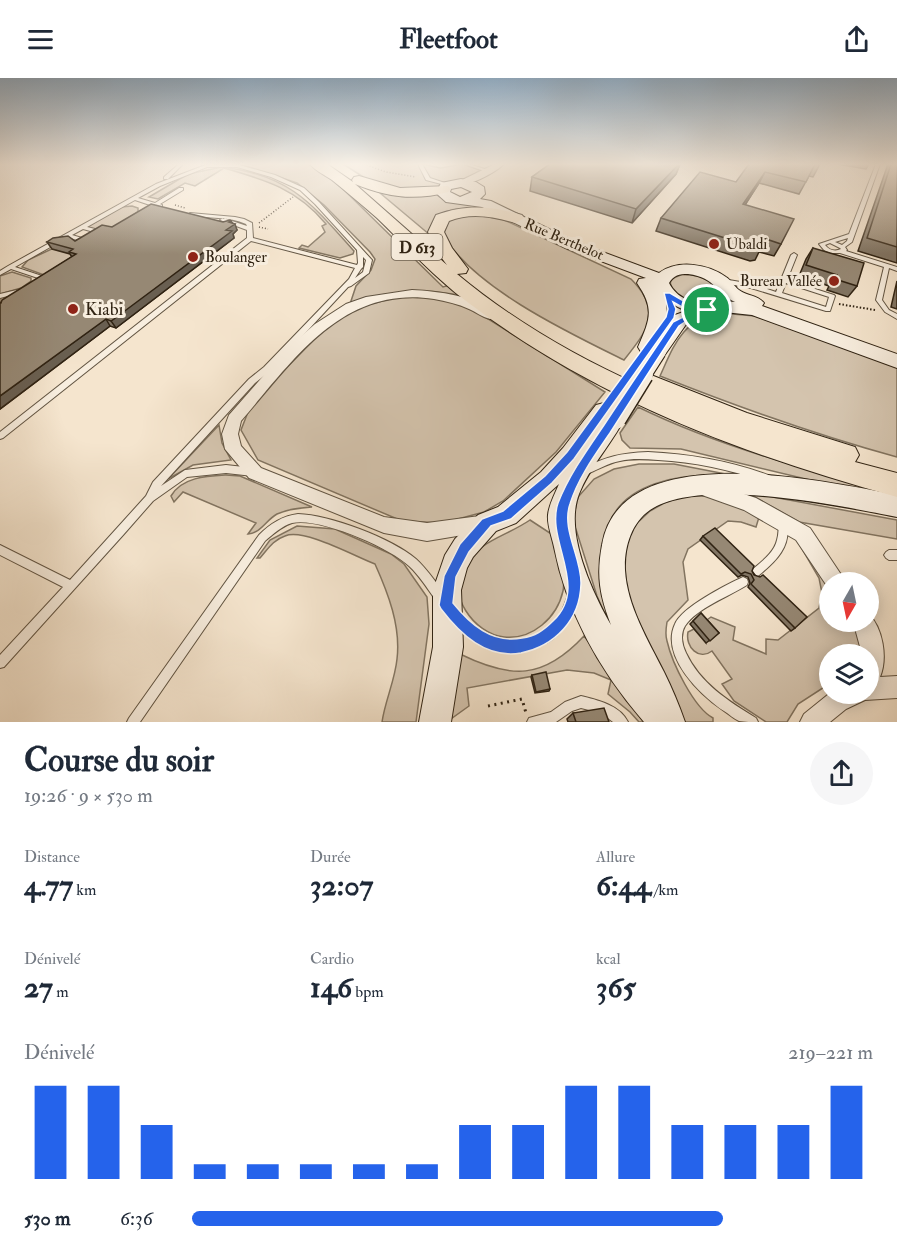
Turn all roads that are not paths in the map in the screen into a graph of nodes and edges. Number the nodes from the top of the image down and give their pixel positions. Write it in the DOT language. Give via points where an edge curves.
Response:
graph roads {
  1 [pos="140,194"];
  2 [pos="173,194"];
  3 [pos="307,194"];
  4 [pos="358,194"];
  5 [pos="384,194"];
  6 [pos="444,194"];
  7 [pos="475,194"];
  8 [pos="486,194"];
  9 [pos="867,194"];
  10 [pos="133,198"];
  11 [pos="464,200"];
  12 [pos="155,205"];
  13 [pos="169,209"];
  14 [pos="147,210"];
  15 [pos="185,213"];
  16 [pos="201,217"];
  17 [pos="516,218"];
  18 [pos="81,227"];
  19 [pos="250,229"];
  20 [pos="66,235"];
  21 [pos="851,235"];
  22 [pos="250,238"];
  23 [pos="831,242"];
  24 [pos="581,249"];
  25 [pos="842,249"];
  26 [pos="360,250"];
  27 [pos="794,255"];
  28 [pos="341,261"];
  29 [pos="887,266"];
  30 [pos="10,267"];
  31 [pos="360,267"];
  32 [pos="897,269"];
  33 [pos="459,270"];
  34 [pos="0,273"];
  35 [pos="54,274"];
  36 [pos="45,279"];
  37 [pos="784,281"];
  38 [pos="665,283"];
  39 [pos="345,287"];
  40 [pos="778,295"];
  41 [pos="0,296"];
  42 [pos="721,298"];
  43 [pos="897,317"];
  44 [pos="517,329"];
  45 [pos="653,349"];
  46 [pos="897,353"];
  47 [pos="897,361"];
  48 [pos="267,369"];
  49 [pos="609,415"];
  50 [pos="234,419"];
  51 [pos="0,436"];
  52 [pos="897,468"];
  53 [pos="255,473"];
  54 [pos="578,473"];
  55 [pos="783,485"];
  56 [pos="897,485"];
  57 [pos="679,488"];
  58 [pos="148,499"];
  59 [pos="897,506"];
  60 [pos="487,523"];
  61 [pos="783,523"];
  62 [pos="0,550"];
  63 [pos="829,572"];
  64 [pos="755,573"];
  65 [pos="743,582"];
  66 [pos="575,583"];
  67 [pos="71,586"];
  68 [pos="446,605"];
  69 [pos="0,663"];
  70 [pos="897,687"];
  71 [pos="879,689"];
  72 [pos="834,704"];
  73 [pos="133,722"];
  74 [pos="435,722"];
  75 [pos="533,722"];
  76 [pos="622,722"];
  77 [pos="668,722"];
  78 [pos="752,722"];
  79 [pos="812,722"];
  1 -- 10 [label="lane"];
  2 -- 12 [label="lane"];
  3 -- 26 [label="lane"];
  4 -- 44 [label="main road, D 613" via="443,273"];
  5 -- 33 [label="main road, D 613"];
  6 -- 11 [label="street, Rue Berthelot"];
  7 -- 11 [label="street"];
  8 -- 38 [label="street, Rue Berthelot"];
  9 -- 21 [label="lane"];
  10 -- 12 [label="lane"];
  10 -- 18 [label="lane"];
  11 -- 17 [label="street, Rue Berthelot" via="486,204"];
  12 -- 13 [label="lane"];
  12 -- 14 [label="lane"];
  15 -- 16 [label="lane"];
  16 -- 19 [label="lane"];
  16 -- 19 [label="lane" via="236,218 249,223"];
  17 -- 24 [label="street, Rue Berthelot"];
  17 -- 33 [label="main road" via="470,210 442,218 436,232"];
  18 -- 20 [label="lane"];
  18 -- 20 [label="lane" via="97,231 96,235 82,240"];
  19 -- 22 [label="lane"];
  20 -- 30 [label="lane"];
  21 -- 23 [label="lane"];
  21 -- 25 [label="lane"];
  22 -- 28 [label="lane"];
  22 -- 51 [label="lane"];
  23 -- 25 [label="lane"];
  23 -- 25 [label="lane" via="822,246 833,252"];
  24 -- 38 [label="street, Rue Berthelot" via="643,270"];
  24 -- 45 [label="street" via="635,274 655,294 659,318"];
  25 -- 29 [label="lane"];
  26 -- 28 [label="lane"];
  26 -- 31 [label="lane"];
  26 -- 39 [label="lane" via="369,266 362,277"];
  27 -- 37 [label="lane"];
  28 -- 31 [label="lane"];
  29 -- 32 [label="lane"];
  29 -- 43 [label="lane" via="879,300 886,311"];
  30 -- 34 [label="lane"];
  30 -- 36 [label="lane"];
  31 -- 39 [label="lane"];
  33 -- 52 [label="main road, D 613" via="533,323 657,387 780,434"];
  35 -- 36 [label="lane"];
  36 -- 41 [label="lane"];
  37 -- 40 [label="lane"];
  37 -- 40 [label="lane" via="832,296 828,310"];
  38 -- 42 [label="street" via="684,305"];
  38 -- 42 [label="street" via="691,269 713,276"];
  38 -- 45 [label="street" via="672,314"];
  39 -- 48 [label="lane"];
  40 -- 42 [label="lane" via="752,286"];
  42 -- 45 [label="street" via="681,319"];
  42 -- 46 [label="street"];
  42 -- 47 [label="street"];
  44 -- 50 [label="street" via="447,297 398,294 361,303 320,328"];
  44 -- 56 [label="main road, D 613" via="595,375 694,420 782,453"];
  45 -- 49 [label="street, bridge"];
  48 -- 50 [label="lane"];
  48 -- 58 [label="lane" via="156,485"];
  49 -- 54 [label="street"];
  49 -- 60 [label="street" via="549,479 507,515"];
  50 -- 53 [label="street" via="230,434 233,449"];
  53 -- 58 [label="lane" via="226,469 185,474"];
  53 -- 60 [label="street" via="384,525 427,532"];
  54 -- 55 [label="lane" via="615,458 657,457 758,474"];
  54 -- 66 [label="street" via="561,516"];
  55 -- 57 [label="street" via="708,483"];
  55 -- 59 [label="street"];
  57 -- 61 [label="street" via="704,489 733,497"];
  57 -- 77 [label="street" via="633,508 616,534 611,568 624,619"];
  58 -- 67 [label="lane"];
  60 -- 68 [label="street" via="455,564"];
  61 -- 63 [label="street" via="803,534"];
  61 -- 64 [label="lane" via="779,552"];
  62 -- 67 [label="lane"];
  65 -- 78 [label="lane" via="685,618 676,637 685,666 698,683"];
  66 -- 68 [label="lane" via="569,609 555,630 533,643 516,646 477,637"];
  66 -- 77 [label="street" via="607,647 645,699"];
  67 -- 69 [label="lane"];
  68 -- 73 [label="lane" via="411,561 394,550 330,523 303,518 289,520 267,533 256,546"];
  68 -- 74 [label="street" via="448,646"];
  70 -- 71 [label="street"];
  72 -- 79 [label="street"];
  75 -- 76 [label="lane" via="554,717 581,702 604,708"];
}
